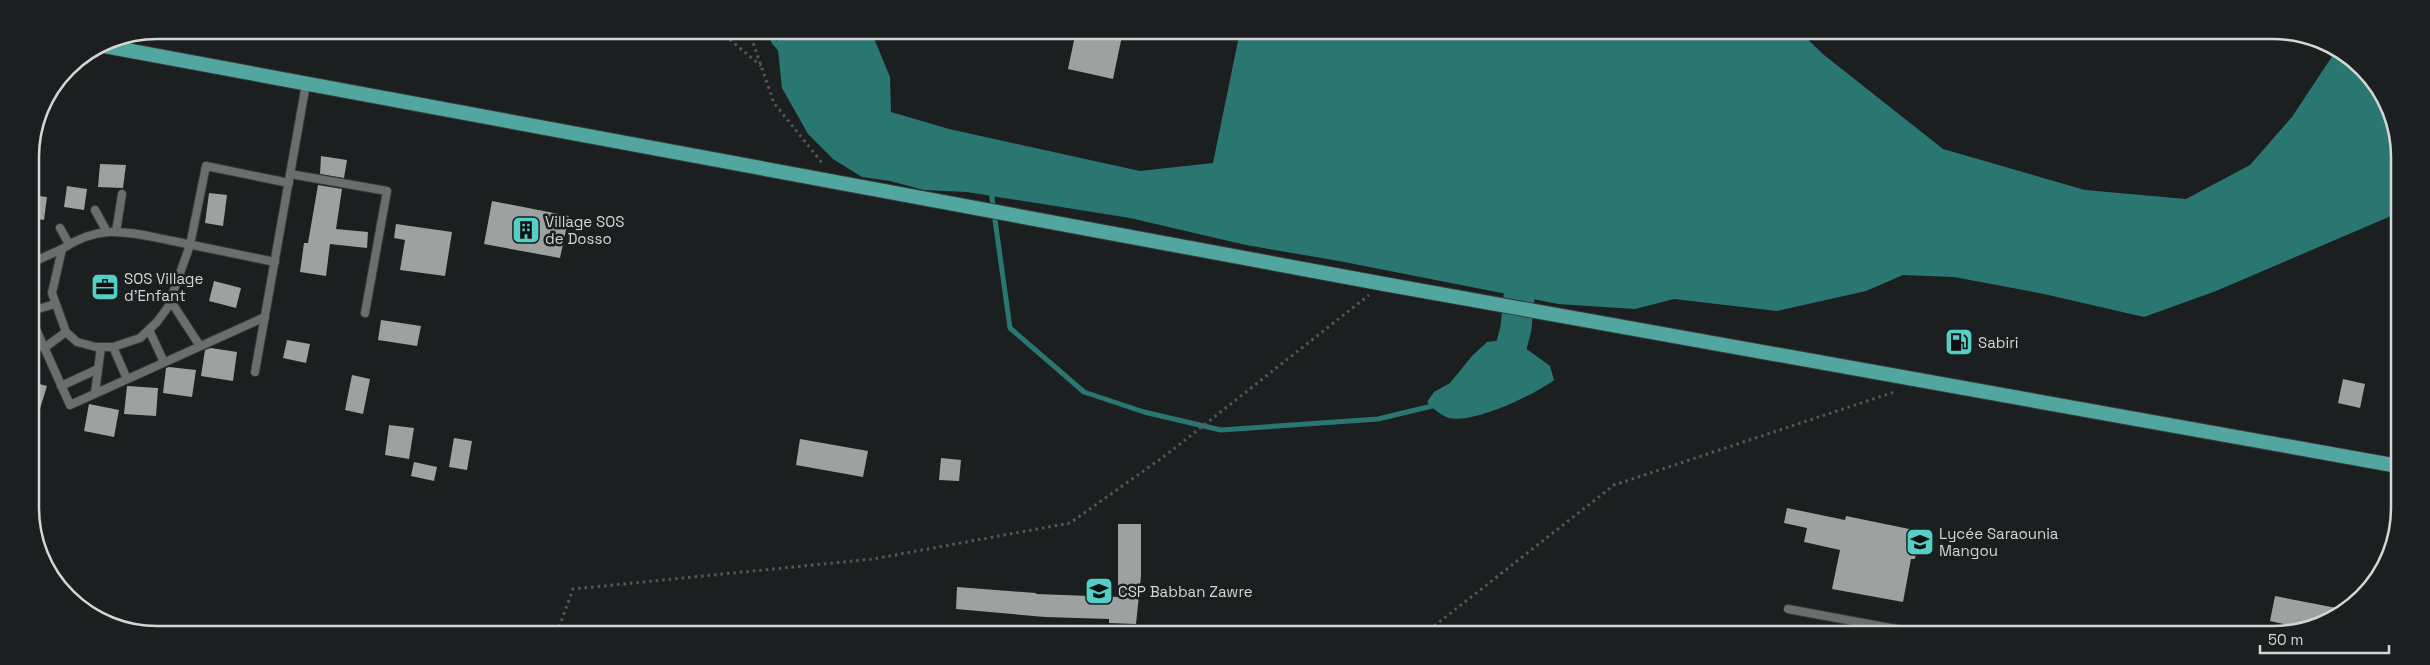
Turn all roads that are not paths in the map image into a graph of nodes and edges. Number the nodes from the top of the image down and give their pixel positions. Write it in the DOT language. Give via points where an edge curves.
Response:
graph roads {
  1 [pos="112,47"];
  2 [pos="306,84"];
  3 [pos="290,174"];
  4 [pos="289,183"];
  5 [pos="122,194"];
  6 [pos="95,210"];
  7 [pos="60,228"];
  8 [pos="107,232"];
  9 [pos="116,232"];
  10 [pos="190,245"];
  11 [pos="66,246"];
  12 [pos="39,259"];
  13 [pos="275,262"];
  14 [pos="170,300"];
  15 [pos="55,304"];
  16 [pos="39,309"];
  17 [pos="365,313"];
  18 [pos="265,316"];
  19 [pos="149,330"];
  20 [pos="66,332"];
  21 [pos="39,336"];
  22 [pos="200,346"];
  23 [pos="101,347"];
  24 [pos="113,347"];
  25 [pos="44,348"];
  26 [pos="164,362"];
  27 [pos="98,369"];
  28 [pos="256,372"];
  29 [pos="128,378"];
  30 [pos="61,386"];
  31 [pos="95,393"];
  32 [pos="2391,465"];
  33 [pos="1788,609"];
  34 [pos="1880,626"];
  1 -- 2 [label="highway"];
  2 -- 3 [label="lane"];
  2 -- 32 [label="highway" via="1384,284"];
  3 -- 4 [label="lane"];
  3 -- 17 [label="lane" via="387,191"];
  4 -- 10 [label="lane" via="206,166"];
  4 -- 13 [label="lane"];
  5 -- 9 [label="lane"];
  6 -- 8 [label="lane"];
  7 -- 11 [label="lane"];
  8 -- 9 [label="lane"];
  8 -- 11 [label="lane" via="89,235"];
  9 -- 10 [label="lane"];
  10 -- 13 [label="lane"];
  10 -- 14 [label="lane"];
  11 -- 12 [label="lane"];
  11 -- 15 [label="lane" via="52,293"];
  13 -- 18 [label="lane"];
  14 -- 19 [label="lane"];
  14 -- 22 [label="lane"];
  15 -- 16 [label="lane"];
  15 -- 20 [label="lane"];
  18 -- 22 [label="lane"];
  18 -- 28 [label="lane"];
  19 -- 24 [label="lane" via="140,338"];
  19 -- 26 [label="lane"];
  20 -- 23 [label="lane" via="77,342"];
  20 -- 25 [label="lane"];
  21 -- 25 [label="lane"];
  22 -- 26 [label="lane"];
  23 -- 24 [label="lane"];
  23 -- 27 [label="lane"];
  24 -- 29 [label="lane"];
  25 -- 30 [label="lane"];
  26 -- 29 [label="lane"];
  27 -- 30 [label="lane"];
  27 -- 31 [label="lane"];
  29 -- 31 [label="lane"];
  30 -- 31 [label="lane" via="70,405"];
  33 -- 34 [label="lane"];
}
